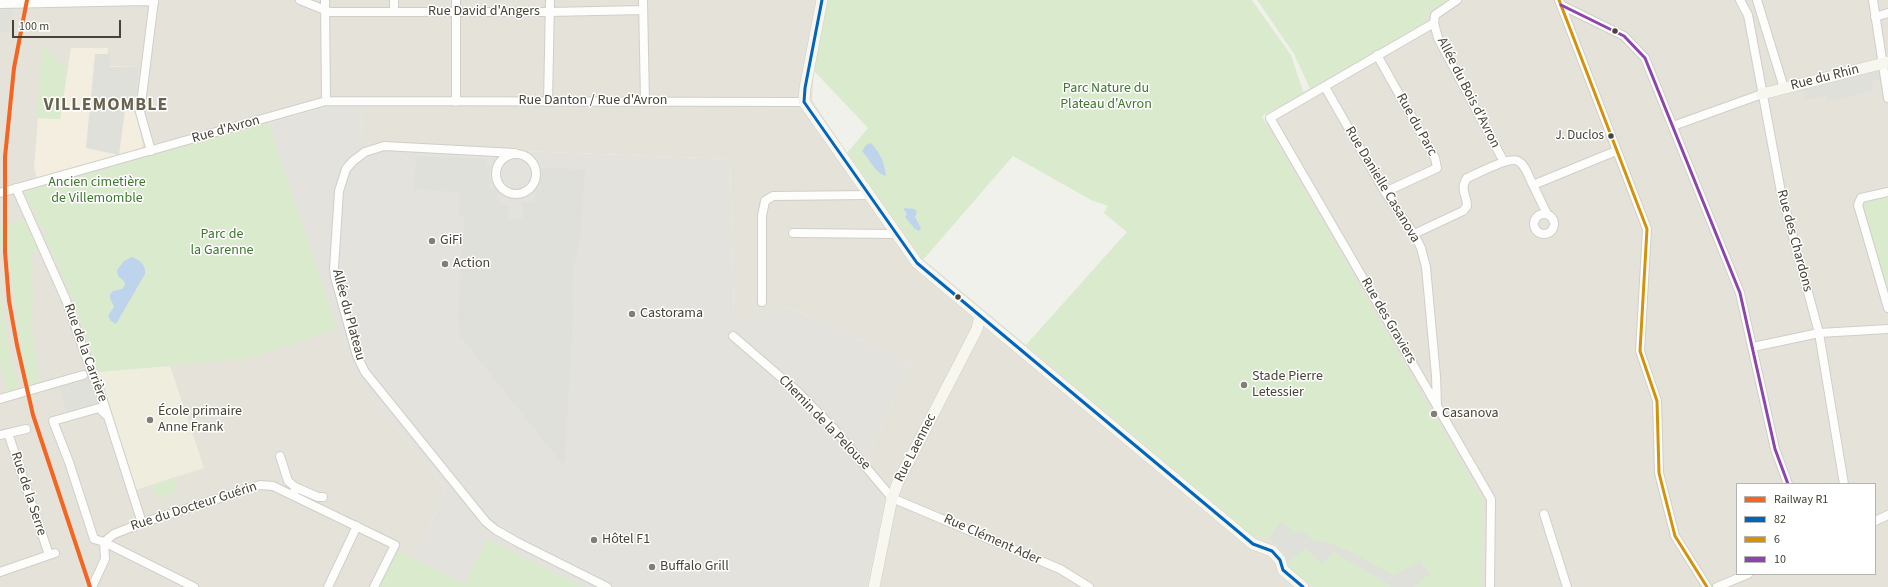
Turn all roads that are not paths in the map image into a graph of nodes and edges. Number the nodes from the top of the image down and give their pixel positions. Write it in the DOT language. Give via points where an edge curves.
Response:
graph roads {
  1 [pos="300,0"];
  2 [pos="325,0"];
  3 [pos="394,0"];
  4 [pos="456,0"];
  5 [pos="550,0"];
  6 [pos="643,0"];
  7 [pos="822,0"];
  8 [pos="1457,0"];
  9 [pos="1740,0"];
  10 [pos="1757,0"];
  11 [pos="1873,0"];
  12 [pos="154,1"];
  13 [pos="1560,2"];
  14 [pos="0,4"];
  15 [pos="326,10"];
  16 [pos="643,10"];
  17 [pos="394,12"];
  18 [pos="456,12"];
  19 [pos="549,12"];
  20 [pos="1888,13"];
  21 [pos="1875,17"];
  22 [pos="1434,23"];
  23 [pos="1376,55"];
  24 [pos="1886,63"];
  25 [pos="1324,87"];
  26 [pos="1784,88"];
  27 [pos="1762,94"];
  28 [pos="1888,98"];
  29 [pos="326,101"];
  30 [pos="644,101"];
  31 [pos="456,102"];
  32 [pos="548,102"];
  33 [pos="804,102"];
  34 [pos="1673,126"];
  35 [pos="1616,150"];
  36 [pos="152,151"];
  37 [pos="484,152"];
  38 [pos="516,153"];
  39 [pos="1504,162"];
  40 [pos="496,169"];
  41 [pos="1533,185"];
  42 [pos="16,188"];
  43 [pos="1385,192"];
  44 [pos="1888,192"];
  45 [pos="0,193"];
  46 [pos="869,195"];
  47 [pos="1547,214"];
  48 [pos="793,233"];
  49 [pos="897,234"];
  50 [pos="1414,234"];
  51 [pos="762,302"];
  52 [pos="1888,308"];
  53 [pos="980,316"];
  54 [pos="1888,329"];
  55 [pos="1819,332"];
  56 [pos="733,336"];
  57 [pos="1753,347"];
  58 [pos="83,375"];
  59 [pos="0,399"];
  60 [pos="1438,407"];
  61 [pos="108,417"];
  62 [pos="26,429"];
  63 [pos="4,434"];
  64 [pos="280,456"];
  65 [pos="1788,483"];
  66 [pos="1844,483"];
  67 [pos="295,487"];
  68 [pos="294,496"];
  69 [pos="323,497"];
  70 [pos="892,498"];
  71 [pos="1544,514"];
  72 [pos="1888,515"];
  73 [pos="1876,521"];
  74 [pos="142,523"];
  75 [pos="357,526"];
  76 [pos="104,542"];
  77 [pos="0,572"];
  78 [pos="1746,575"];
  79 [pos="92,586"];
  80 [pos="194,587"];
  81 [pos="328,587"];
  82 [pos="374,587"];
  83 [pos="607,587"];
  84 [pos="874,587"];
  85 [pos="1089,587"];
  86 [pos="1303,587"];
  87 [pos="1490,587"];
  88 [pos="1567,587"];
  89 [pos="1707,587"];
  90 [pos="1717,587"];
  1 -- 15 [label="street, Rue David d'Angers"];
  2 -- 15 [label="street"];
  3 -- 17 [label="street"];
  4 -- 18 [label="street"];
  5 -- 19 [label="street"];
  6 -- 16 [label="street"];
  7 -- 33 [label="street" via="804,88"];
  8 -- 22 [label="street" via="1434,15"];
  9 -- 27 [label="street, Rue des Chardons" via="1748,15"];
  10 -- 26 [label="street"];
  11 -- 21 [label="street"];
  12 -- 14 [label="street"];
  12 -- 36 [label="street" via="140,112"];
  13 -- 34 [label="street" via="1624,36 1645,58"];
  13 -- 35 [label="street"];
  15 -- 17 [label="street, Rue David d'Angers"];
  15 -- 29 [label="street"];
  16 -- 19 [label="street, Rue David d'Angers"];
  16 -- 30 [label="street"];
  17 -- 18 [label="street, Rue David d'Angers"];
  18 -- 19 [label="street, Rue David d'Angers"];
  18 -- 31 [label="street"];
  19 -- 32 [label="street"];
  20 -- 21 [label="street"];
  21 -- 24 [label="street"];
  22 -- 23 [label="street"];
  22 -- 39 [label="street, Allée du Bois d'Avron" via="1438,38"];
  23 -- 25 [label="street"];
  23 -- 43 [label="street, Rue du Parc" via="1435,158 1437,168"];
  24 -- 26 [label="street, Rue du Rhin"];
  24 -- 28 [label="street"];
  25 -- 43 [label="street, Rue Danielle Casanova"];
  25 -- 60 [label="street, Rue des Graviers" via="1270,118"];
  26 -- 27 [label="street, Rue du Rhin"];
  27 -- 34 [label="street"];
  27 -- 55 [label="street, Rue des Chardons" via="1780,192"];
  29 -- 31 [label="street, Rue d'Avron"];
  29 -- 36 [label="street, Rue d'Avron"];
  30 -- 32 [label="street, Rue Danton / Rue d'Avron"];
  30 -- 33 [label="street, Rue Danton / Rue d'Avron"];
  31 -- 32 [label="street, Rue Danton / Rue d'Avron"];
  33 -- 46 [label="street"];
  34 -- 57 [label="street" via="1740,293"];
  35 -- 41 [label="street"];
  35 -- 89 [label="street" via="1647,229 1640,351 1657,401 1659,473 1675,536"];
  36 -- 42 [label="street, Rue d'Avron"];
  37 -- 38 [label="street, Allée du Plateau"];
  37 -- 40 [label="street" via="495,162"];
  37 -- 83 [label="street, Allée du Plateau" via="384,146 365,152 346,169 339,191 334,268 357,356 365,372 486,522 517,542"];
  38 -- 40 [label="street" via="503,158"];
  38 -- 40 [label="street" via="528,158 536,169 534,183 530,188 519,194 505,190 497,181"];
  39 -- 41 [label="street" via="1509,159 1518,160"];
  39 -- 50 [label="street" via="1467,178 1463,184 1467,206 1463,211"];
  41 -- 47 [label="street"];
  42 -- 45 [label="street, Rue d'Avron"];
  42 -- 61 [label="street, Rue de la Carrière" via="66,300"];
  43 -- 50 [label="street, Rue Danielle Casanova"];
  44 -- 52 [label="street" via="1861,198 1858,205"];
  46 -- 49 [label="street"];
  46 -- 51 [label="street" via="773,196 765,201 762,216"];
  48 -- 49 [label="street"];
  49 -- 53 [label="street" via="917,263"];
  50 -- 60 [label="street, Rue Danielle Casanova" via="1426,267"];
  53 -- 70 [label="street, Rue Laennec" via="977,329"];
  53 -- 86 [label="street" via="1253,544 1272,551 1280,560 1283,570"];
  54 -- 55 [label="street"];
  55 -- 57 [label="street"];
  55 -- 66 [label="street, Rue des Chardons"];
  56 -- 70 [label="street, Chemin de la Pelouse" via="798,392 834,429"];
  57 -- 65 [label="street" via="1775,449"];
  58 -- 59 [label="street"];
  60 -- 87 [label="street, Rue des Graviers" via="1492,499"];
  61 -- 74 [label="street, Rue de la Carrière"];
  61 -- 76 [label="street" via="99,408 53,421 94,539"];
  62 -- 63 [label="street"];
  63 -- 77 [label="street, Rue de la Serre" via="52,554"];
  64 -- 67 [label="street" via="288,481"];
  67 -- 68 [label="street"];
  67 -- 69 [label="street"];
  68 -- 74 [label="street, Rue du Docteur Guérin" via="273,486 260,485"];
  68 -- 75 [label="street, Rue du Docteur Guérin"];
  70 -- 84 [label="street, Rue Laennec"];
  70 -- 85 [label="street, Rue Clément Ader" via="1060,569"];
  71 -- 88 [label="street"];
  72 -- 73 [label="street"];
  74 -- 76 [label="street, Rue du Docteur Guérin" via="114,534"];
  75 -- 81 [label="street"];
  75 -- 82 [label="street, Rue du Docteur Guérin" via="395,545"];
  76 -- 79 [label="street" via="104,559"];
  76 -- 80 [label="street"];
  78 -- 90 [label="street"];
}
